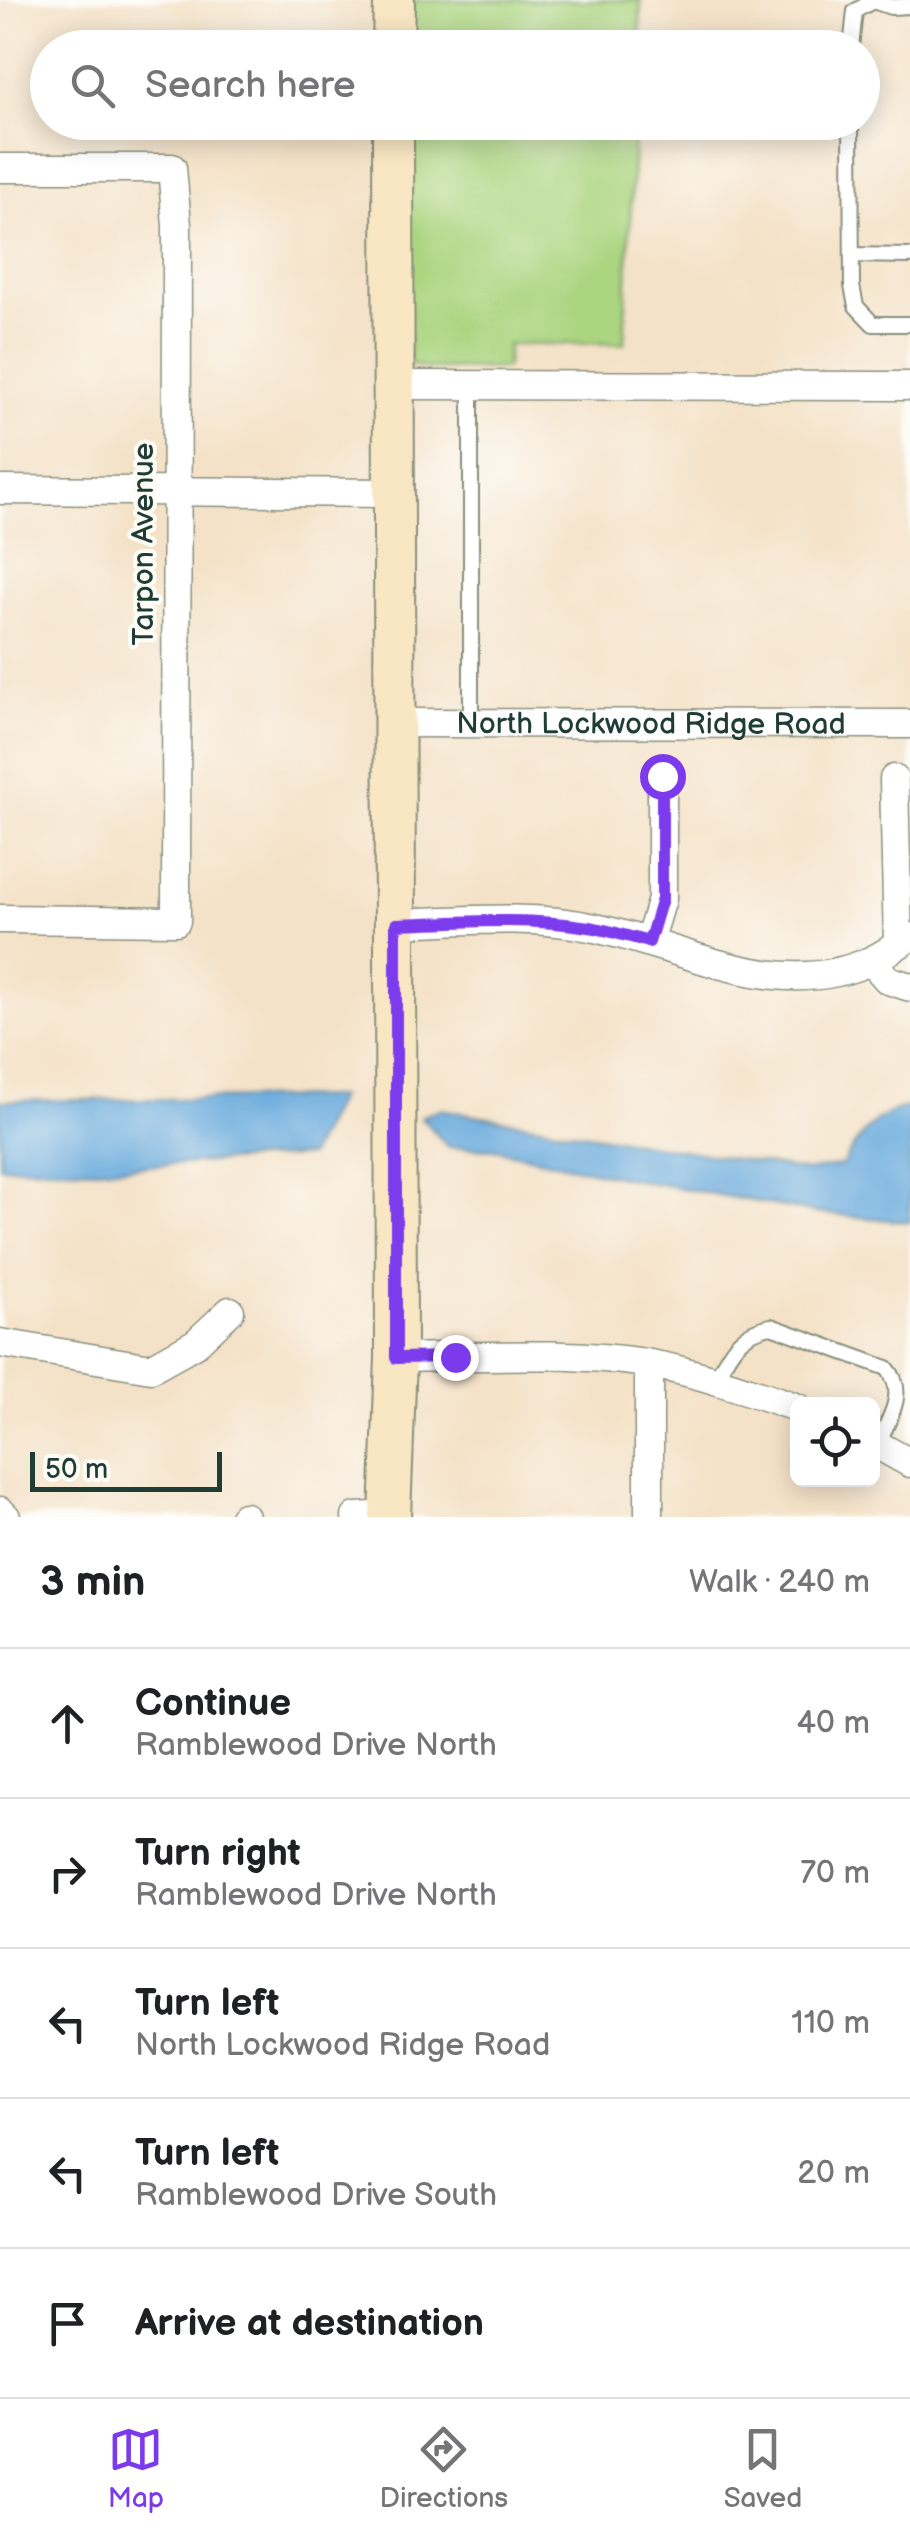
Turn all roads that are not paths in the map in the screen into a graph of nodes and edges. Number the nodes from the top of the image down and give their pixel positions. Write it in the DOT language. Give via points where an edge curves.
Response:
graph roads {
  1 [pos="394,0"];
  2 [pos="873,0"];
  3 [pos="910,6"];
  4 [pos="393,30"];
  5 [pos="852,30"];
  6 [pos="393,140"];
  7 [pos="851,140"];
  8 [pos="0,168"];
  9 [pos="852,255"];
  10 [pos="910,256"];
  11 [pos="910,324"];
  12 [pos="393,385"];
  13 [pos="471,386"];
  14 [pos="910,386"];
  15 [pos="0,490"];
  16 [pos="176,491"];
  17 [pos="392,493"];
  18 [pos="393,723"];
  19 [pos="471,723"];
  20 [pos="910,724"];
  21 [pos="662,776"];
  22 [pos="894,779"];
  23 [pos="0,919"];
  24 [pos="396,924"];
  25 [pos="904,941"];
  26 [pos="649,942"];
  27 [pos="871,961"];
  28 [pos="910,987"];
  29 [pos="230,1312"];
  30 [pos="0,1343"];
  31 [pos="396,1358"];
  32 [pos="649,1364"];
  33 [pos="715,1381"];
  34 [pos="790,1405"];
  35 [pos="880,1432"];
  36 [pos="880,1446"];
  37 [pos="910,1463"];
  38 [pos="0,1511"];
  39 [pos="379,1516"];
  40 [pos="6,1517"];
  41 [pos="649,1517"];
  1 -- 4 [label="street"];
  2 -- 3 [label="lane"];
  2 -- 5 [label="lane" via="854,11"];
  6 -- 12 [label="street"];
  7 -- 9 [label="lane"];
  8 -- 16 [label="street, Tarpon Avenue" via="172,168"];
  9 -- 10 [label="lane"];
  9 -- 11 [label="lane" via="856,306 873,324"];
  12 -- 13 [label="street"];
  12 -- 17 [label="street"];
  13 -- 14 [label="street"];
  13 -- 19 [label="lane"];
  15 -- 16 [label="street"];
  16 -- 17 [label="street"];
  16 -- 23 [label="street, Tarpon Avenue" via="176,920"];
  17 -- 18 [label="street"];
  18 -- 19 [label="street, North Lockwood Ridge Road"];
  18 -- 24 [label="street"];
  19 -- 20 [label="street, North Lockwood Ridge Road"];
  21 -- 26 [label="street" via="662,899"];
  22 -- 25 [label="street"];
  24 -- 26 [label="street" via="550,922"];
  24 -- 31 [label="street"];
  25 -- 27 [label="street"];
  26 -- 27 [label="street" via="779,976 834,973"];
  27 -- 28 [label="street" via="888,980"];
  29 -- 30 [label="street" via="196,1343 150,1368"];
  31 -- 32 [label="street"];
  31 -- 39 [label="street"];
  32 -- 33 [label="street"];
  32 -- 41 [label="street"];
  33 -- 34 [label="street"];
  33 -- 35 [label="lane" via="733,1346 750,1330 771,1326 886,1368 898,1391"];
  36 -- 37 [label="street"];
  38 -- 40 [label="street"];
}
